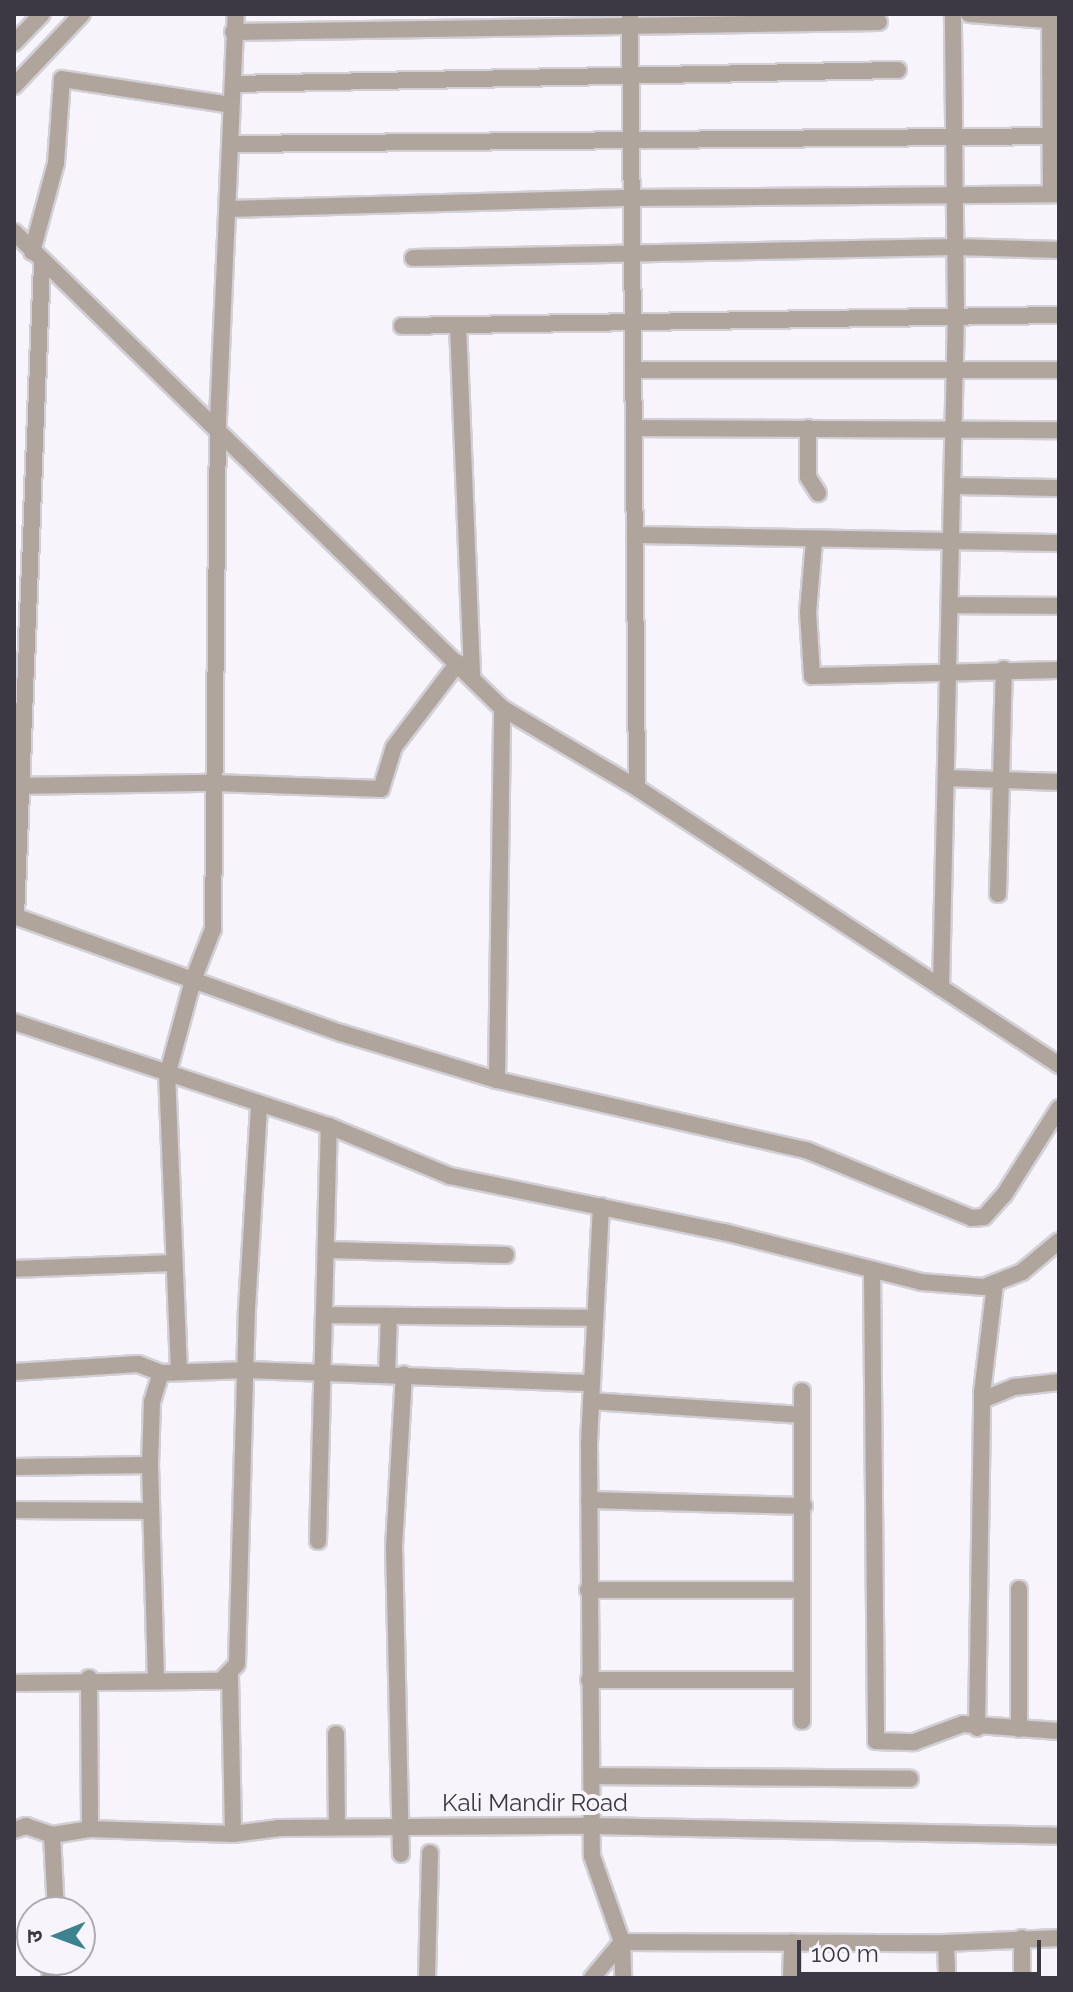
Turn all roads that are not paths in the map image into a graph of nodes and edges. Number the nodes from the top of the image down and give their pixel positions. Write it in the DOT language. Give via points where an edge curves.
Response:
graph roads {
  1 [pos="42,14"];
  2 [pos="82,14"];
  3 [pos="236,14"];
  4 [pos="953,14"];
  5 [pos="969,14"];
  6 [pos="630,20"];
  7 [pos="1054,21"];
  8 [pos="879,22"];
  9 [pos="234,32"];
  10 [pos="14,43"];
  11 [pos="898,70"];
  12 [pos="631,80"];
  13 [pos="233,84"];
  14 [pos="14,86"];
  15 [pos="231,105"];
  16 [pos="1055,136"];
  17 [pos="955,137"];
  18 [pos="631,138"];
  19 [pos="231,144"];
  20 [pos="952,193"];
  21 [pos="1055,194"];
  22 [pos="632,198"];
  23 [pos="228,209"];
  24 [pos="14,232"];
  25 [pos="956,247"];
  26 [pos="1059,250"];
  27 [pos="632,257"];
  28 [pos="37,258"];
  29 [pos="413,258"];
  30 [pos="956,313"];
  31 [pos="1059,315"];
  32 [pos="458,325"];
  33 [pos="633,325"];
  34 [pos="402,326"];
  35 [pos="633,370"];
  36 [pos="1059,370"];
  37 [pos="955,371"];
  38 [pos="219,427"];
  39 [pos="954,427"];
  40 [pos="634,428"];
  41 [pos="808,428"];
  42 [pos="1059,430"];
  43 [pos="953,486"];
  44 [pos="1059,488"];
  45 [pos="818,493"];
  46 [pos="14,509"];
  47 [pos="33,509"];
  48 [pos="635,535"];
  49 [pos="814,541"];
  50 [pos="1059,543"];
  51 [pos="951,545"];
  52 [pos="950,605"];
  53 [pos="1059,606"];
  54 [pos="458,663"];
  55 [pos="948,669"];
  56 [pos="1004,669"];
  57 [pos="1059,670"];
  58 [pos="472,677"];
  59 [pos="502,708"];
  60 [pos="946,778"];
  61 [pos="1002,780"];
  62 [pos="1059,782"];
  63 [pos="214,783"];
  64 [pos="18,786"];
  65 [pos="637,788"];
  66 [pos="998,894"];
  67 [pos="15,917"];
  68 [pos="193,980"];
  69 [pos="941,988"];
  70 [pos="14,1022"];
  71 [pos="1059,1065"];
  72 [pos="167,1076"];
  73 [pos="497,1080"];
  74 [pos="259,1106"];
  75 [pos="1059,1108"];
  76 [pos="329,1126"];
  77 [pos="601,1206"];
  78 [pos="1059,1241"];
  79 [pos="329,1250"];
  80 [pos="506,1255"];
  81 [pos="171,1263"];
  82 [pos="14,1269"];
  83 [pos="872,1270"];
  84 [pos="995,1284"];
  85 [pos="326,1315"];
  86 [pos="389,1316"];
  87 [pos="595,1318"];
  88 [pos="248,1370"];
  89 [pos="179,1371"];
  90 [pos="14,1372"];
  91 [pos="161,1373"];
  92 [pos="324,1373"];
  93 [pos="395,1374"];
  94 [pos="1059,1382"];
  95 [pos="592,1383"];
  96 [pos="802,1391"];
  97 [pos="982,1400"];
  98 [pos="591,1401"];
  99 [pos="802,1415"];
  100 [pos="150,1465"];
  101 [pos="14,1467"];
  102 [pos="589,1500"];
  103 [pos="804,1506"];
  104 [pos="14,1509"];
  105 [pos="150,1511"];
  106 [pos="318,1541"];
  107 [pos="1019,1589"];
  108 [pos="588,1590"];
  109 [pos="800,1590"];
  110 [pos="230,1676"];
  111 [pos="89,1678"];
  112 [pos="156,1680"];
  113 [pos="589,1680"];
  114 [pos="802,1680"];
  115 [pos="14,1683"];
  116 [pos="802,1721"];
  117 [pos="977,1728"];
  118 [pos="1019,1729"];
  119 [pos="1059,1731"];
  120 [pos="336,1734"];
  121 [pos="593,1776"];
  122 [pos="910,1779"];
  123 [pos="594,1826"];
  124 [pos="337,1827"];
  125 [pos="90,1829"];
  126 [pos="400,1829"];
  127 [pos="14,1830"];
  128 [pos="233,1834"];
  129 [pos="52,1835"];
  130 [pos="1059,1836"];
  131 [pos="430,1853"];
  132 [pos="401,1854"];
  133 [pos="55,1896"];
  134 [pos="1022,1938"];
  135 [pos="1059,1938"];
  136 [pos="622,1942"];
  137 [pos="792,1942"];
  138 [pos="946,1943"];
  139 [pos="427,1978"];
  140 [pos="592,1978"];
  141 [pos="623,1978"];
  142 [pos="791,1978"];
  143 [pos="947,1978"];
  144 [pos="1022,1978"];
  1 -- 10 [label="street"];
  2 -- 14 [label="street"];
  3 -- 9 [label="street"];
  4 -- 17 [label="street"];
  5 -- 7 [label="street"];
  6 -- 8 [label="street"];
  6 -- 9 [label="street"];
  6 -- 12 [label="street"];
  7 -- 16 [label="street"];
  9 -- 13 [label="street"];
  11 -- 12 [label="street"];
  12 -- 13 [label="street"];
  12 -- 18 [label="street"];
  13 -- 15 [label="street"];
  15 -- 19 [label="street"];
  15 -- 28 [label="street" via="62,79 56,163"];
  16 -- 17 [label="street"];
  16 -- 21 [label="street"];
  17 -- 18 [label="street"];
  17 -- 20 [label="street"];
  18 -- 19 [label="street"];
  18 -- 22 [label="street"];
  19 -- 23 [label="street"];
  20 -- 21 [label="street"];
  20 -- 22 [label="street"];
  20 -- 25 [label="street"];
  22 -- 23 [label="street"];
  22 -- 27 [label="street"];
  23 -- 38 [label="street"];
  24 -- 28 [label="street"];
  25 -- 26 [label="street"];
  25 -- 27 [label="street"];
  25 -- 30 [label="street"];
  27 -- 29 [label="street"];
  27 -- 33 [label="street"];
  28 -- 38 [label="street"];
  28 -- 47 [label="street"];
  30 -- 31 [label="street"];
  30 -- 33 [label="street"];
  30 -- 37 [label="street"];
  32 -- 33 [label="street"];
  32 -- 34 [label="street"];
  32 -- 58 [label="street"];
  33 -- 35 [label="street"];
  35 -- 37 [label="street"];
  35 -- 40 [label="street"];
  36 -- 37 [label="street"];
  37 -- 39 [label="street"];
  38 -- 54 [label="street"];
  38 -- 63 [label="street"];
  39 -- 41 [label="street"];
  39 -- 42 [label="street"];
  39 -- 43 [label="street"];
  40 -- 41 [label="street"];
  40 -- 48 [label="street"];
  41 -- 45 [label="street" via="808,477"];
  43 -- 44 [label="street"];
  43 -- 51 [label="street"];
  46 -- 47 [label="street"];
  47 -- 64 [label="street"];
  48 -- 49 [label="street"];
  48 -- 65 [label="street"];
  49 -- 51 [label="street"];
  49 -- 55 [label="street" via="808,612 812,676 947,676"];
  50 -- 51 [label="street"];
  51 -- 52 [label="street"];
  52 -- 53 [label="street"];
  52 -- 55 [label="street"];
  54 -- 58 [label="street"];
  54 -- 63 [label="street" via="394,747 381,789"];
  55 -- 56 [label="street"];
  55 -- 60 [label="street"];
  56 -- 57 [label="street"];
  56 -- 61 [label="street"];
  58 -- 59 [label="street"];
  59 -- 65 [label="street"];
  59 -- 73 [label="street"];
  60 -- 61 [label="street"];
  60 -- 69 [label="street"];
  61 -- 62 [label="street"];
  61 -- 66 [label="street"];
  63 -- 64 [label="street"];
  63 -- 68 [label="street" via="213,929"];
  64 -- 67 [label="street"];
  65 -- 69 [label="street"];
  67 -- 68 [label="street"];
  68 -- 72 [label="street"];
  68 -- 73 [label="street" via="341,1033"];
  69 -- 71 [label="street"];
  70 -- 72 [label="street"];
  72 -- 74 [label="street"];
  72 -- 81 [label="street"];
  73 -- 75 [label="street" via="806,1150 972,1218 984,1217 998,1203"];
  74 -- 76 [label="street"];
  74 -- 88 [label="street"];
  76 -- 77 [label="street" via="450,1176"];
  76 -- 79 [label="street"];
  77 -- 83 [label="street"];
  77 -- 87 [label="street"];
  78 -- 84 [label="street" via="1022,1272"];
  79 -- 80 [label="street"];
  79 -- 85 [label="street"];
  81 -- 82 [label="street"];
  81 -- 89 [label="street"];
  83 -- 84 [label="street" via="956,1288"];
  83 -- 117 [label="street" via="876,1741 914,1742 963,1724"];
  84 -- 97 [label="street"];
  85 -- 86 [label="street"];
  85 -- 92 [label="street"];
  86 -- 87 [label="street"];
  86 -- 93 [label="street"];
  87 -- 95 [label="street"];
  88 -- 89 [label="street"];
  88 -- 92 [label="street"];
  88 -- 110 [label="street" via="238,1652"];
  89 -- 91 [label="street"];
  90 -- 91 [label="street" via="138,1364"];
  91 -- 100 [label="street" via="152,1402"];
  92 -- 93 [label="street"];
  92 -- 106 [label="street"];
  93 -- 95 [label="street"];
  93 -- 126 [label="street"];
  94 -- 97 [label="street" via="1014,1387"];
  95 -- 98 [label="street"];
  96 -- 99 [label="street"];
  97 -- 117 [label="street"];
  98 -- 99 [label="street"];
  98 -- 102 [label="street"];
  99 -- 103 [label="street"];
  100 -- 101 [label="street"];
  100 -- 105 [label="street"];
  102 -- 103 [label="street"];
  102 -- 108 [label="street"];
  103 -- 109 [label="street"];
  104 -- 105 [label="street"];
  105 -- 112 [label="street"];
  107 -- 118 [label="street"];
  108 -- 109 [label="street"];
  108 -- 113 [label="street"];
  109 -- 114 [label="street"];
  110 -- 112 [label="street" via="221,1681"];
  110 -- 128 [label="street"];
  111 -- 112 [label="street"];
  111 -- 115 [label="street"];
  111 -- 125 [label="street"];
  113 -- 114 [label="street"];
  113 -- 121 [label="street"];
  114 -- 116 [label="street"];
  117 -- 118 [label="street"];
  118 -- 119 [label="street"];
  120 -- 124 [label="street"];
  121 -- 122 [label="street"];
  121 -- 123 [label="street"];
  123 -- 126 [label="street, Kali Mandir Road"];
  123 -- 130 [label="street, Kali Mandir Road"];
  123 -- 136 [label="street" via="592,1856"];
  124 -- 126 [label="street, Kali Mandir Road"];
  124 -- 128 [label="street, Kali Mandir Road"];
  125 -- 128 [label="street, Kali Mandir Road"];
  125 -- 129 [label="street, Kali Mandir Road"];
  126 -- 132 [label="street"];
  127 -- 129 [label="street, Kali Mandir Road" via="26,1826"];
  129 -- 133 [label="street"];
  131 -- 139 [label="street"];
  134 -- 135 [label="street"];
  134 -- 138 [label="street"];
  134 -- 144 [label="street"];
  136 -- 137 [label="street"];
  136 -- 140 [label="street"];
  136 -- 141 [label="street"];
  137 -- 138 [label="street"];
  137 -- 142 [label="street"];
  138 -- 143 [label="street"];
}
